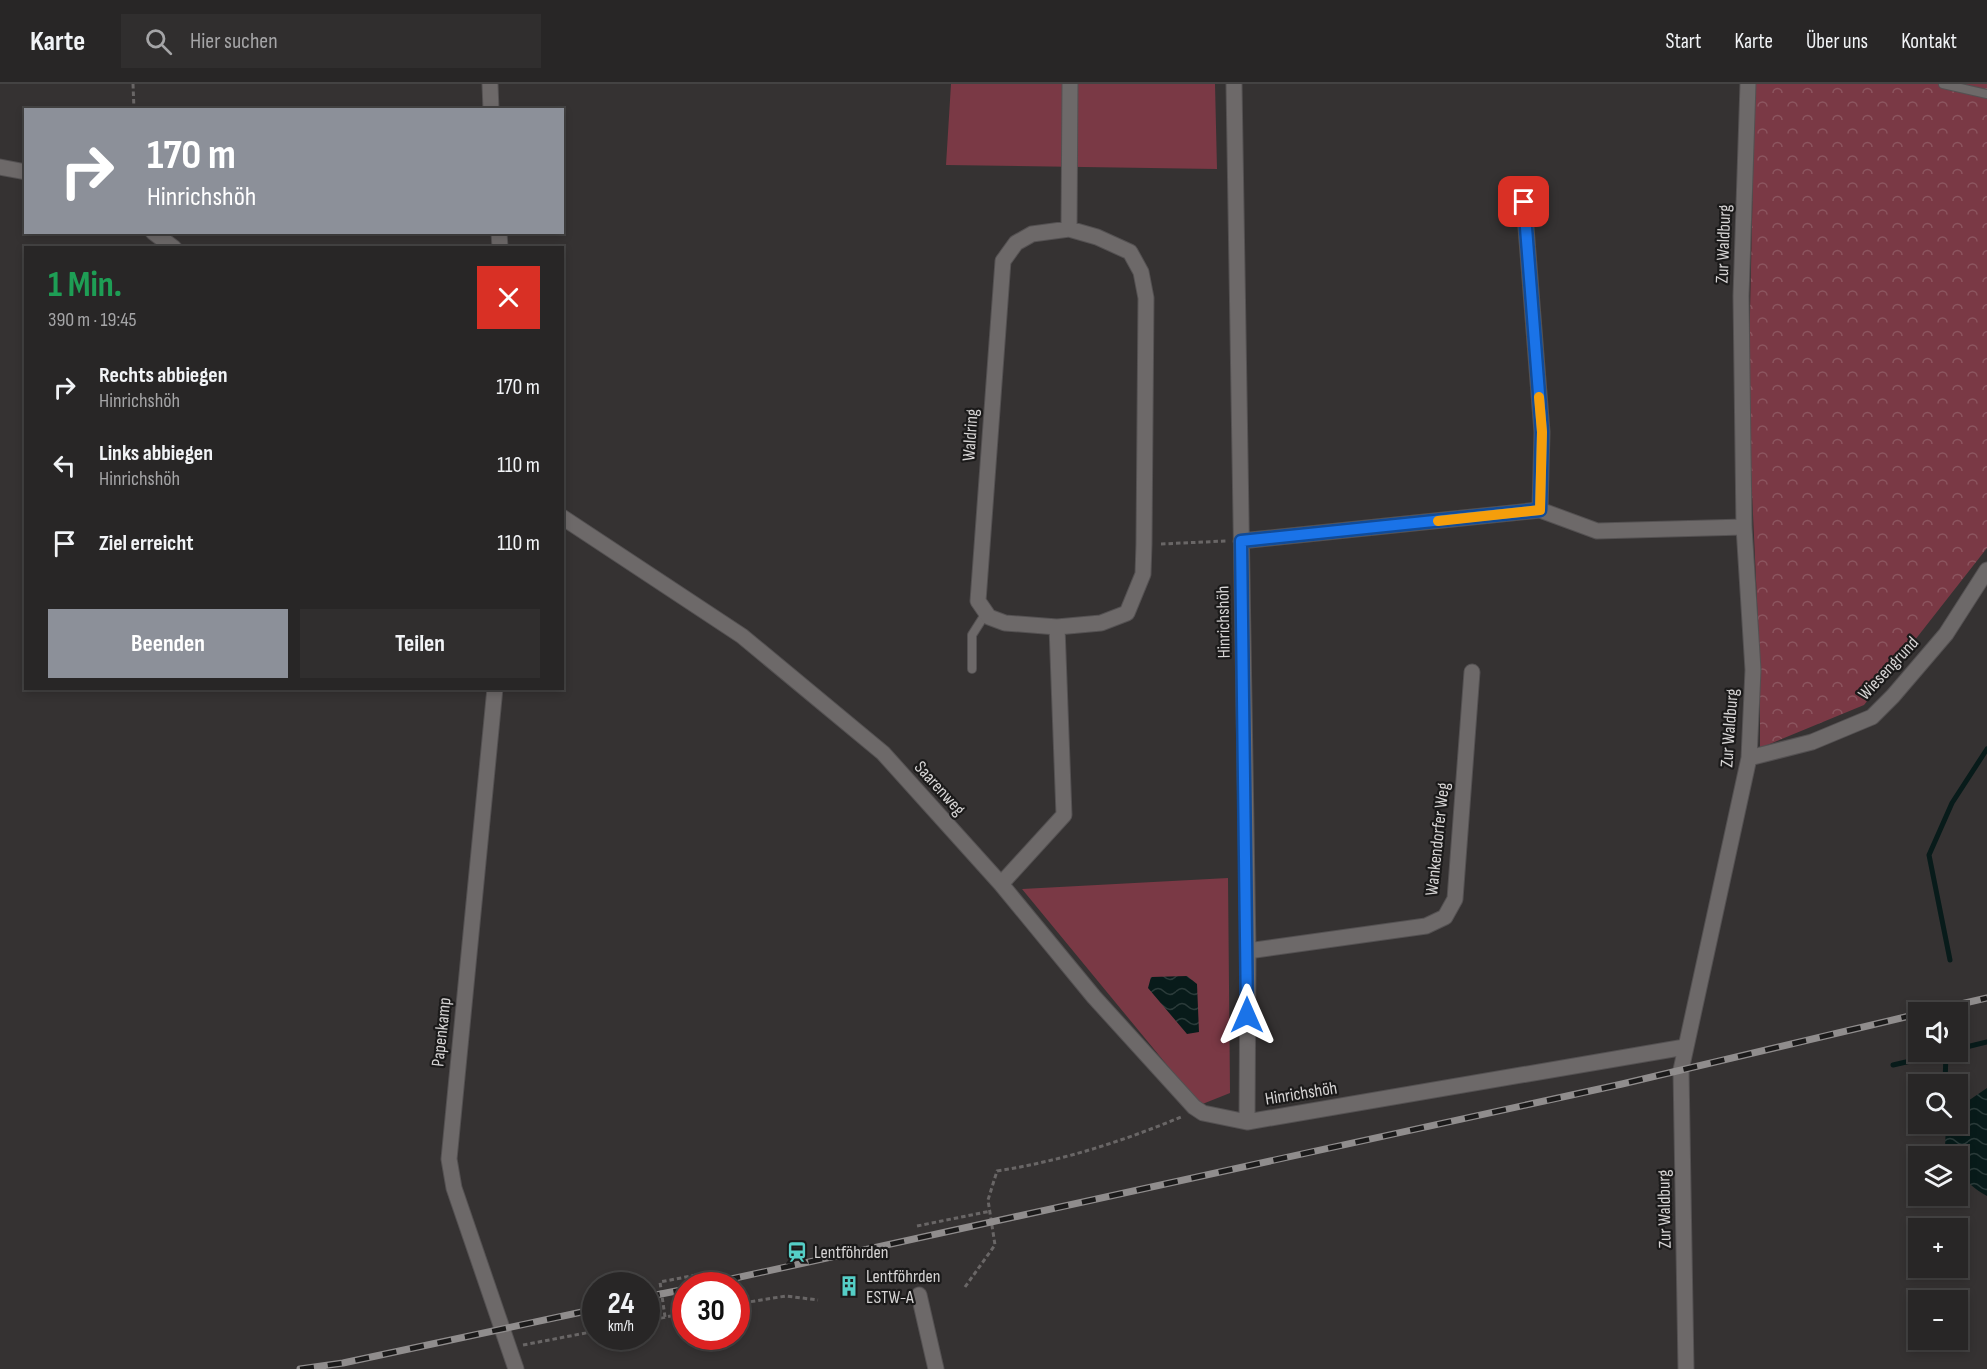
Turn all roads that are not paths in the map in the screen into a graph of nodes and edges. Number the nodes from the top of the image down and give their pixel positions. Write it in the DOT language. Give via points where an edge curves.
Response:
graph roads {
  1 [pos="490,84"];
  2 [pos="1070,84"];
  3 [pos="1234,84"];
  4 [pos="1748,84"];
  5 [pos="1943,84"];
  6 [pos="1987,94"];
  7 [pos="491,108"];
  8 [pos="0,167"];
  9 [pos="24,172"];
  10 [pos="1524,202"];
  11 [pos="1069,229"];
  12 [pos="156,234"];
  13 [pos="171,246"];
  14 [pos="1540,510"];
  15 [pos="564,519"];
  16 [pos="1744,527"];
  17 [pos="1241,541"];
  18 [pos="1987,570"];
  19 [pos="986,613"];
  20 [pos="1057,627"];
  21 [pos="972,669"];
  22 [pos="1473,672"];
  23 [pos="495,690"];
  24 [pos="1749,758"];
  25 [pos="1001,884"];
  26 [pos="1248,951"];
  27 [pos="1685,1047"];
  28 [pos="1247,1122"];
  29 [pos="919,1295"];
  30 [pos="516,1369"];
  31 [pos="936,1369"];
  32 [pos="1686,1369"];
  1 -- 7 [label="street"];
  2 -- 11 [label="street"];
  3 -- 17 [label="street, Hinrichshöh"];
  4 -- 16 [label="street, Zur Waldburg" via="1741,296"];
  5 -- 6 [label="lane"];
  8 -- 9 [label="street"];
  10 -- 14 [label="street" via="1542,432"];
  11 -- 19 [label="street, Waldring" via="1032,234 1016,243 1003,261 978,581 978,601"];
  11 -- 20 [label="street, Waldring" via="1130,252 1142,272 1146,298 1144,544 1143,574 1127,613 1101,622"];
  12 -- 13 [label="street"];
  14 -- 16 [label="street" via="1597,531"];
  14 -- 17 [label="street"];
  15 -- 25 [label="street, Saarenweg" via="742,636 883,753"];
  16 -- 24 [label="street, Zur Waldburg" via="1753,670"];
  17 -- 26 [label="street, Hinrichshöh"];
  18 -- 24 [label="street, Wiesengrund" via="1946,634 1872,717 1812,742"];
  19 -- 20 [label="street, Waldring" via="1005,623"];
  19 -- 21 [label="lane" via="972,635"];
  20 -- 25 [label="street" via="1064,815"];
  22 -- 26 [label="street, Wankendorfer Weg" via="1455,899 1445,917 1426,926"];
  23 -- 30 [label="street, Papenkamp" via="449,1159 454,1188"];
  24 -- 27 [label="street, Zur Waldburg"];
  25 -- 28 [label="street, Saarenweg" via="1094,997 1194,1107 1203,1113"];
  26 -- 28 [label="street, Hinrichshöh"];
  27 -- 28 [label="street, Hinrichshöh"];
  27 -- 32 [label="street, Zur Waldburg" via="1681,1070"];
  29 -- 31 [label="street"];
}
